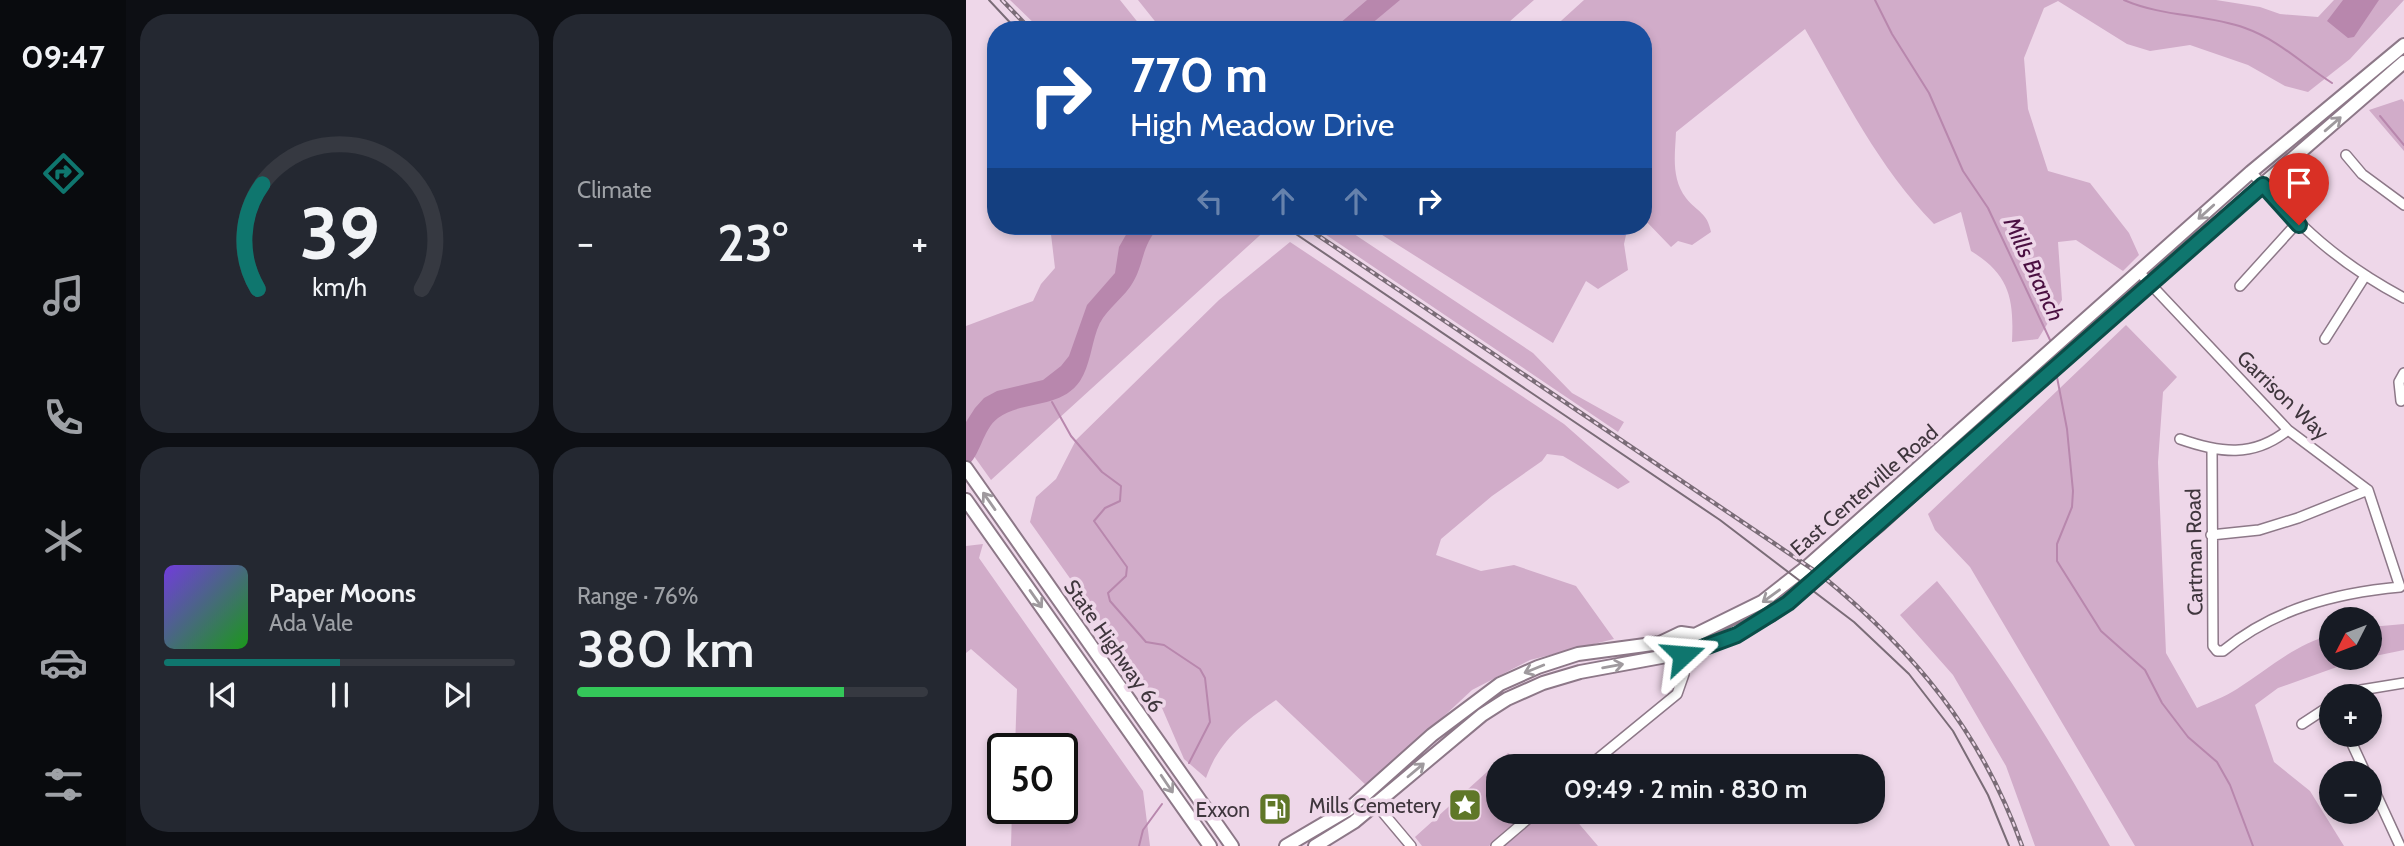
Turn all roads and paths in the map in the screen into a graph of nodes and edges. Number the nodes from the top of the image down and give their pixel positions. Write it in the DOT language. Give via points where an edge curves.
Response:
graph roads {
  1 [pos="2404,45"];
  2 [pos="2404,62"];
  3 [pos="2346,155"];
  4 [pos="2251,172"];
  5 [pos="2263,185"];
  6 [pos="2404,205"];
  7 [pos="2297,223"];
  8 [pos="2139,272"];
  9 [pos="2365,276"];
  10 [pos="2150,284"];
  11 [pos="2240,286"];
  12 [pos="2404,298"];
  13 [pos="2325,339"];
  14 [pos="2404,373"];
  15 [pos="2401,401"];
  16 [pos="1965,426"];
  17 [pos="2288,430"];
  18 [pos="1976,438"];
  19 [pos="2179,439"];
  20 [pos="2212,450"];
  21 [pos="966,467"];
  22 [pos="2368,490"];
  23 [pos="966,500"];
  24 [pos="1869,512"];
  25 [pos="1880,524"];
  26 [pos="2211,536"];
  27 [pos="1744,612"];
  28 [pos="1756,624"];
  29 [pos="1681,633"];
  30 [pos="1683,655"];
  31 [pos="2404,683"];
  32 [pos="2382,687"];
  33 [pos="2319,713"];
  34 [pos="2302,724"];
  35 [pos="1604,754"];
  36 [pos="1371,799"];
  37 [pos="2382,807"];
  38 [pos="1522,824"];
  39 [pos="1210,846"];
  40 [pos="1232,846"];
  41 [pos="1286,846"];
  42 [pos="1315,846"];
  43 [pos="1411,846"];
  44 [pos="1496,846"];
  45 [pos="2400,846"];
  1 -- 4 [label="main road, East Centerville Road"];
  5 -- 2 [label="main road, East Centerville Road, one-way"];
  3 -- 6 [label="street" via="2362,174"];
  4 -- 5 [label="street"];
  4 -- 8 [label="main road, East Centerville Road, one-way"];
  5 -- 7 [label="street"];
  5 -- 10 [label="main road, East Centerville Road"];
  7 -- 9 [label="street"];
  7 -- 11 [label="street"];
  8 -- 10 [label="street, Garrison Way"];
  8 -- 16 [label="main road, East Centerville Road"];
  9 -- 12 [label="street"];
  9 -- 13 [label="street"];
  10 -- 17 [label="street, Garrison Way"];
  10 -- 18 [label="main road, East Centerville Road"];
  14 -- 15 [label="street" via="2399,382"];
  16 -- 18 [label="main road"];
  16 -- 24 [label="main road, East Centerville Road"];
  17 -- 20 [label="street" via="2269,445"];
  17 -- 22 [label="street, Garrison Way"];
  18 -- 25 [label="main road, East Centerville Road"];
  19 -- 20 [label="street"];
  20 -- 26 [label="street, Cartman Road"];
  40 -- 21 [label="main road, State Highway 66, one-way"];
  22 -- 26 [label="street" via="2259,530"];
  22 -- 26 [label="street, Cartman Road" via="2400,587 2345,593 2292,609 2244,634 2223,651 2213,646"];
  23 -- 39 [label="main road, State Highway 66, one-way"];
  24 -- 25 [label="main road"];
  24 -- 27 [label="main road, East Centerville Road, one-way" via="1788,583"];
  25 -- 28 [label="main road, East Centerville Road" via="1788,603"];
  27 -- 28 [label="main road"];
  27 -- 29 [label="main road, East Centerville Road" via="1695,635"];
  28 -- 30 [label="main road, East Centerville Road"];
  29 -- 30 [label="street"];
  29 -- 36 [label="main road, East Centerville Road, one-way" via="1660,643 1578,654 1500,684 1432,734"];
  30 -- 35 [label="street" via="1684,674 1676,694"];
  36 -- 30 [label="main road, East Centerville Road, one-way" via="1507,699 1580,672"];
  31 -- 32 [label="street"];
  33 -- 34 [label="street"];
  36 -- 41 [label="main road, East Centerville Road"];
  36 -- 42 [label="main road, East Centerville Road" via="1354,822"];
  36 -- 43 [label="street"];
  37 -- 45 [label="street"];
  38 -- 44 [label="street"];
}
